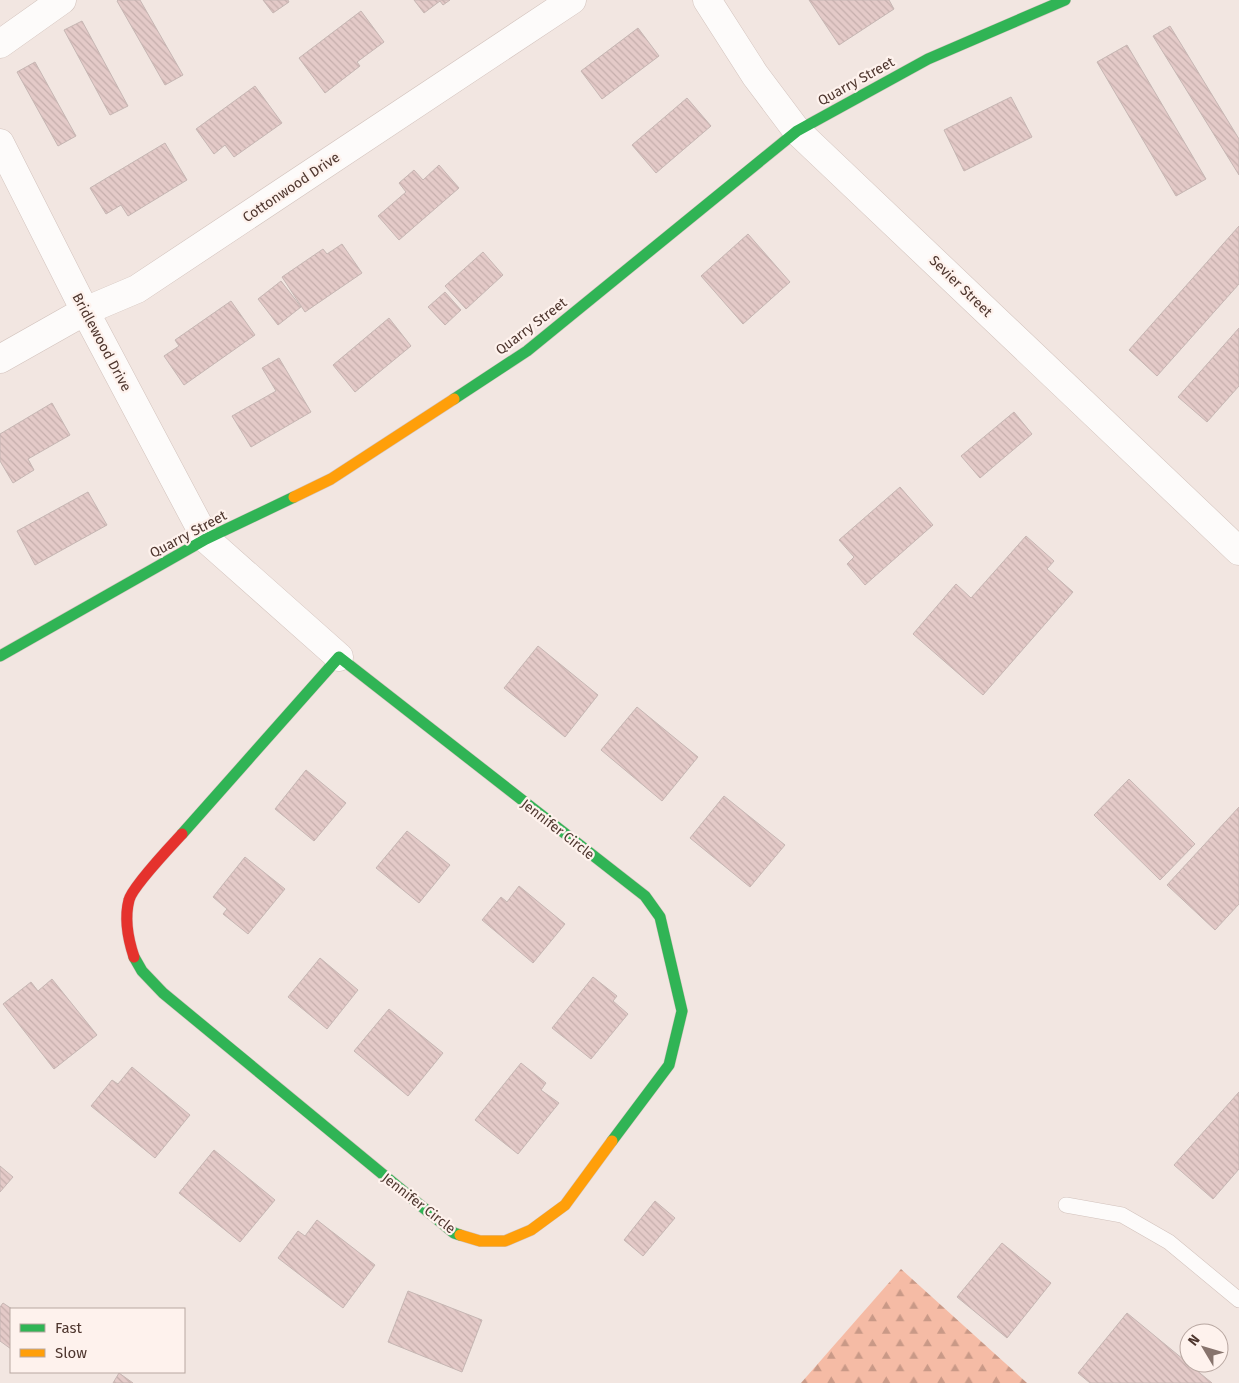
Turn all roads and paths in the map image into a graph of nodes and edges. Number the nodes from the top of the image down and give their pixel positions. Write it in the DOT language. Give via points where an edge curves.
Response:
graph roads {
  1 [pos="62,0"];
  2 [pos="572,0"];
  3 [pos="707,0"];
  4 [pos="1065,0"];
  5 [pos="0,44"];
  6 [pos="797,131"];
  7 [pos="0,144"];
  8 [pos="85,311"];
  9 [pos="0,359"];
  10 [pos="206,539"];
  11 [pos="1239,551"];
  12 [pos="0,656"];
  13 [pos="339,657"];
  14 [pos="1066,1205"];
  15 [pos="1239,1300"];
  1 -- 5 [label="street"];
  2 -- 8 [label="street, Cottonwood Drive" via="137,289"];
  3 -- 6 [label="street, Sevier Street"];
  4 -- 6 [label="street, Quarry Street" via="928,59"];
  6 -- 10 [label="street, Quarry Street" via="527,351 331,479"];
  6 -- 11 [label="street, Sevier Street"];
  7 -- 8 [label="street, Bridlewood Drive"];
  8 -- 9 [label="street, Cottonwood Drive"];
  8 -- 10 [label="street, Bridlewood Drive"];
  10 -- 12 [label="street, Quarry Street"];
  10 -- 13 [label="street, Jennifer Circle"];
  13 -- 13 [label="street, Jennifer Circle" via="644,896 660,917 682,1011 669,1065 564,1205 531,1230 505,1241 480,1241 454,1233 163,993 133,956 126,921 129,898 154,865"];
  14 -- 15 [label="lane" via="1122,1215 1169,1242"];
}
